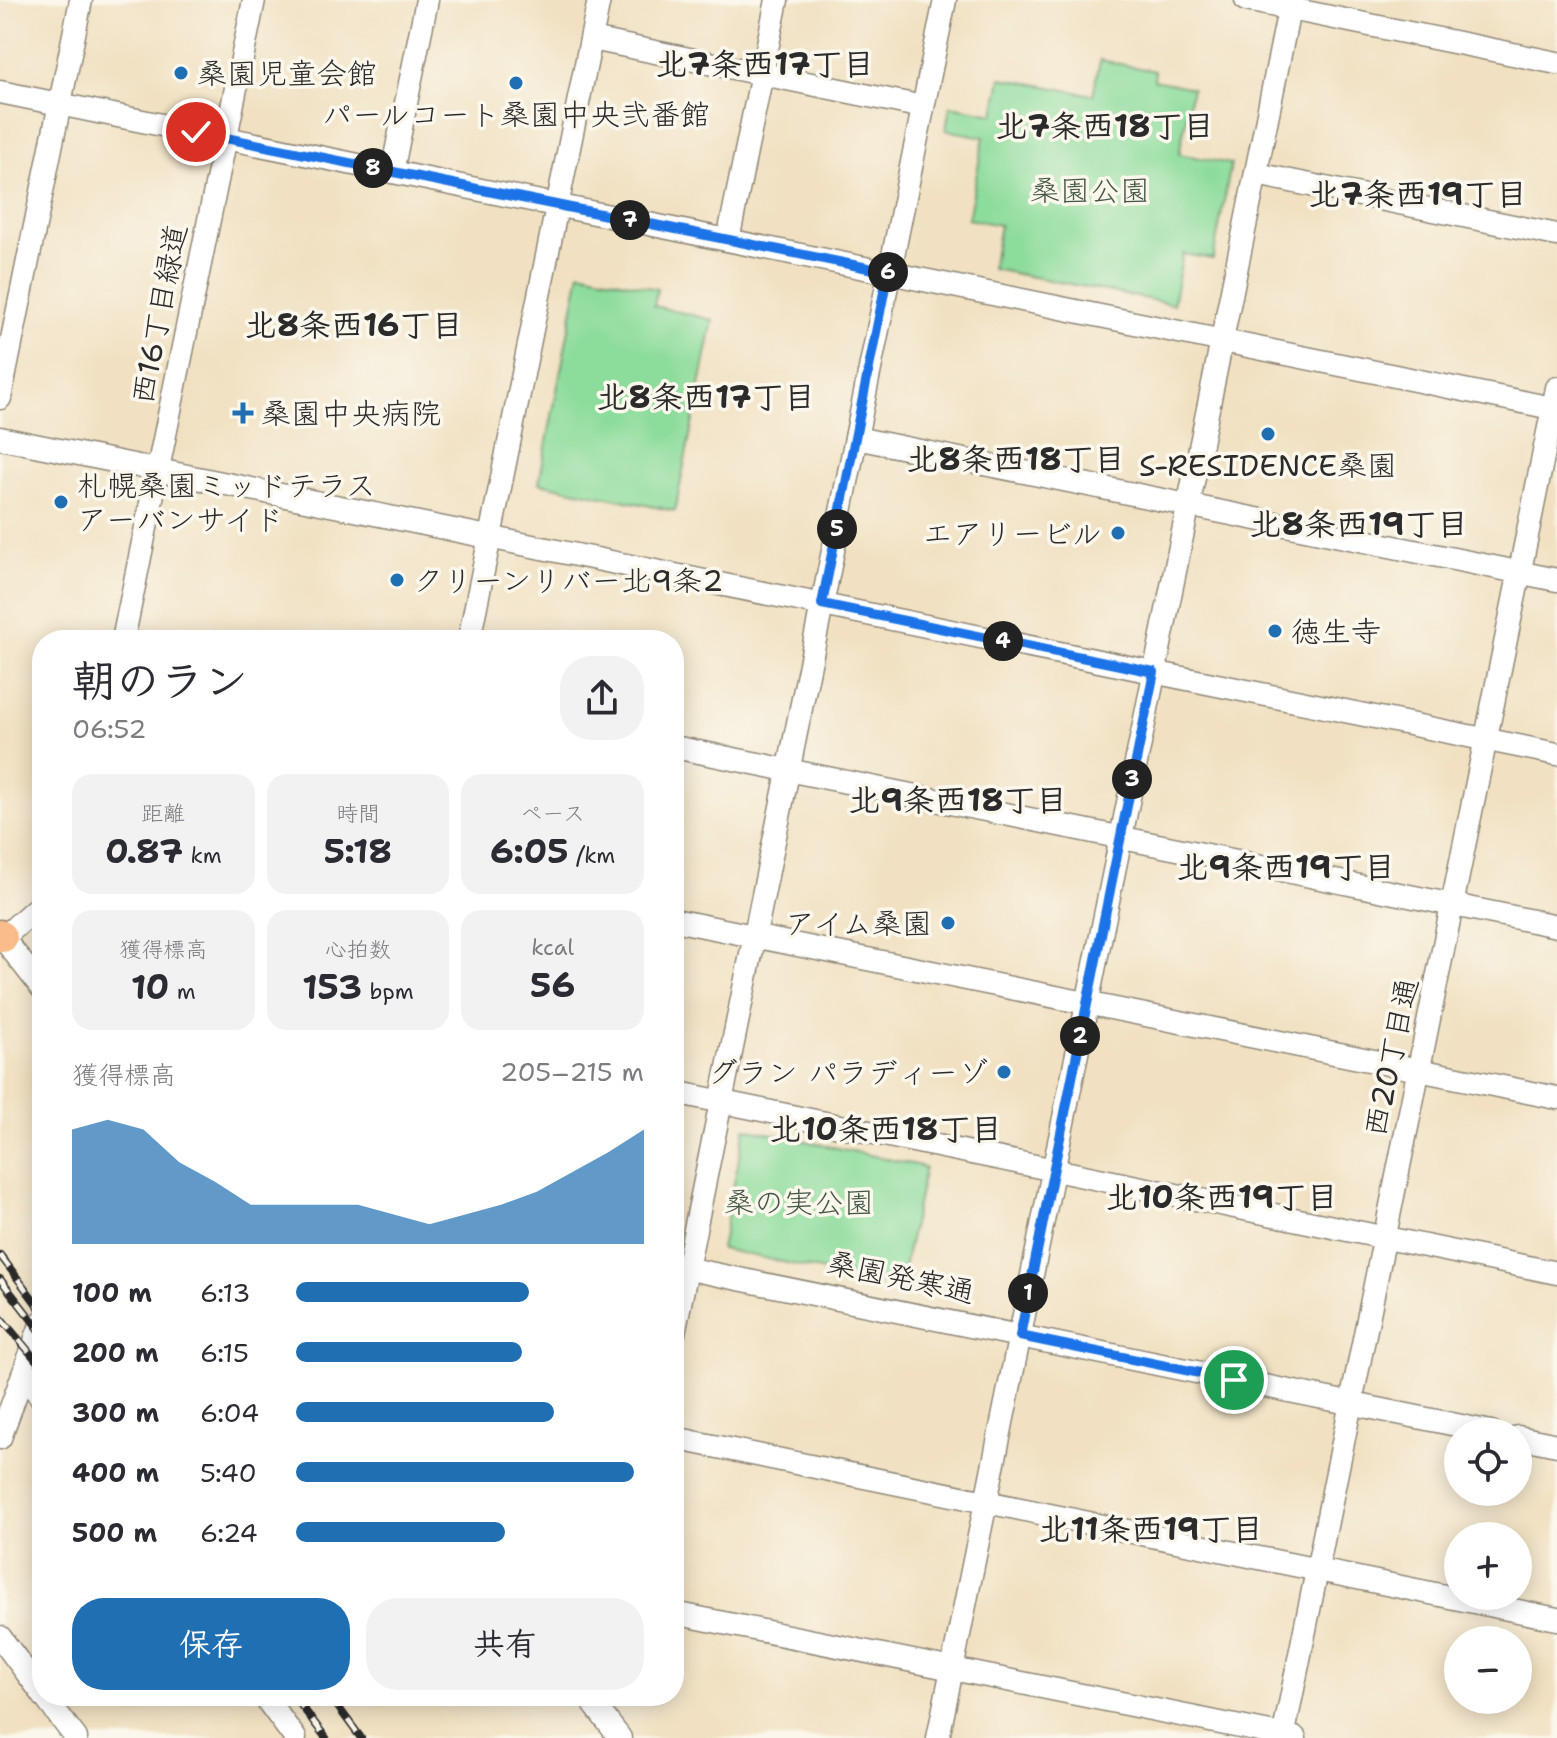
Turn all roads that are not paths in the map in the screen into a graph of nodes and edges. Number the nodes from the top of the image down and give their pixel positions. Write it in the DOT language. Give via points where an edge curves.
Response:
graph roads {
  1 [pos="81,0"];
  2 [pos="254,0"];
  3 [pos="427,0"];
  4 [pos="599,0"];
  5 [pos="777,0"];
  6 [pos="945,0"];
  7 [pos="1246,0"];
  8 [pos="1290,4"];
  9 [pos="592,39"];
  10 [pos="1557,63"];
  11 [pos="762,75"];
  12 [pos="0,92"];
  13 [pos="60,104"];
  14 [pos="923,107"];
  15 [pos="226,138"];
  16 [pos="392,172"];
  17 [pos="1256,174"];
  18 [pos="558,205"];
  19 [pos="1557,235"];
  20 [pos="728,240"];
  21 [pos="888,272"];
  22 [pos="1221,340"];
  23 [pos="0,398"];
  24 [pos="1556,401"];
  25 [pos="0,438"];
  26 [pos="856,438"];
  27 [pos="158,470"];
  28 [pos="1188,506"];
  29 [pos="490,538"];
  30 [pos="1520,572"];
  31 [pos="1557,580"];
  32 [pos="822,604"];
  33 [pos="125,630"];
  34 [pos="471,630"];
  35 [pos="1154,672"];
  36 [pos="1486,739"];
  37 [pos="684,749"];
  38 [pos="1557,754"];
  39 [pos="788,771"];
  40 [pos="1120,838"];
  41 [pos="1453,905"];
  42 [pos="32,911"];
  43 [pos="684,922"];
  44 [pos="1557,926"];
  45 [pos="2,936"];
  46 [pos="755,937"];
  47 [pos="32,975"];
  48 [pos="1087,1005"];
  49 [pos="1419,1071"];
  50 [pos="684,1094"];
  51 [pos="1557,1098"];
  52 [pos="721,1102"];
  53 [pos="1053,1170"];
  54 [pos="1385,1237"];
  55 [pos="684,1255"];
  56 [pos="684,1268"];
  57 [pos="1557,1273"];
  58 [pos="1020,1336"];
  59 [pos="32,1350"];
  60 [pos="23,1375"];
  61 [pos="32,1386"];
  62 [pos="1352,1404"];
  63 [pos="1444,1423"];
  64 [pos="0,1438"];
  65 [pos="684,1440"];
  66 [pos="1532,1440"];
  67 [pos="1557,1445"];
  68 [pos="985,1503"];
  69 [pos="1318,1570"];
  70 [pos="684,1615"];
  71 [pos="1557,1619"];
  72 [pos="0,1637"];
  73 [pos="953,1668"];
  74 [pos="32,1680"];
  75 [pos="51,1706"];
  76 [pos="271,1706"];
  77 [pos="599,1706"];
  78 [pos="1288,1737"];
  79 [pos="76,1738"];
  80 [pos="295,1738"];
  81 [pos="620,1738"];
  82 [pos="938,1738"];
  1 -- 13 [label="street"];
  2 -- 15 [label="street, 西16丁目緑道"];
  3 -- 16 [label="street"];
  4 -- 9 [label="street"];
  5 -- 11 [label="street"];
  6 -- 14 [label="street"];
  7 -- 8 [label="street"];
  8 -- 10 [label="street"];
  8 -- 17 [label="street"];
  9 -- 11 [label="street"];
  9 -- 18 [label="street"];
  11 -- 14 [label="street"];
  11 -- 20 [label="street"];
  12 -- 13 [label="street"];
  13 -- 15 [label="street"];
  13 -- 23 [label="street"];
  14 -- 21 [label="street"];
  15 -- 16 [label="street"];
  15 -- 27 [label="street, 西16丁目緑道"];
  16 -- 18 [label="street"];
  17 -- 19 [label="street"];
  17 -- 22 [label="street"];
  18 -- 20 [label="street"];
  18 -- 29 [label="street"];
  20 -- 21 [label="street"];
  21 -- 22 [label="street"];
  21 -- 26 [label="street"];
  22 -- 24 [label="street"];
  22 -- 28 [label="street"];
  24 -- 30 [label="street, 西20丁目通"];
  25 -- 27 [label="street"];
  26 -- 28 [label="street"];
  26 -- 32 [label="street"];
  27 -- 29 [label="street"];
  27 -- 33 [label="street, 西16丁目緑道"];
  28 -- 30 [label="street"];
  28 -- 35 [label="street"];
  29 -- 32 [label="street"];
  29 -- 34 [label="street"];
  30 -- 31 [label="street"];
  30 -- 36 [label="street, 西20丁目通"];
  32 -- 35 [label="street"];
  32 -- 39 [label="street"];
  35 -- 36 [label="street"];
  35 -- 40 [label="street"];
  36 -- 38 [label="street"];
  36 -- 41 [label="street, 西20丁目通"];
  37 -- 39 [label="street"];
  39 -- 40 [label="street"];
  39 -- 46 [label="street"];
  40 -- 41 [label="street"];
  40 -- 48 [label="street"];
  41 -- 44 [label="street"];
  41 -- 49 [label="street, 西20丁目通"];
  42 -- 45 [label="street"];
  43 -- 46 [label="street"];
  45 -- 47 [label="street"];
  46 -- 48 [label="street"];
  46 -- 52 [label="street"];
  48 -- 49 [label="street"];
  48 -- 53 [label="street"];
  49 -- 51 [label="street"];
  49 -- 54 [label="street, 西20丁目通"];
  50 -- 52 [label="street"];
  52 -- 53 [label="street"];
  52 -- 55 [label="street"];
  53 -- 54 [label="street"];
  53 -- 58 [label="street"];
  54 -- 57 [label="street"];
  54 -- 62 [label="street, 西20丁目通"];
  56 -- 58 [label="street, 桑園発寒通"];
  58 -- 62 [label="street, 桑園発寒通"];
  58 -- 68 [label="street"];
  59 -- 60 [label="street"];
  60 -- 61 [label="street"];
  60 -- 64 [label="street"];
  62 -- 63 [label="street, 桑園発寒通"];
  62 -- 69 [label="street, 西20丁目通"];
  65 -- 68 [label="street"];
  66 -- 67 [label="street"];
  68 -- 69 [label="street"];
  68 -- 73 [label="street"];
  69 -- 71 [label="street"];
  69 -- 78 [label="street, 西20丁目通"];
  70 -- 73 [label="street"];
  72 -- 74 [label="street"];
  73 -- 78 [label="street"];
  73 -- 82 [label="street"];
  75 -- 79 [label="street"];
  76 -- 80 [label="street"];
  77 -- 81 [label="street"];
}
